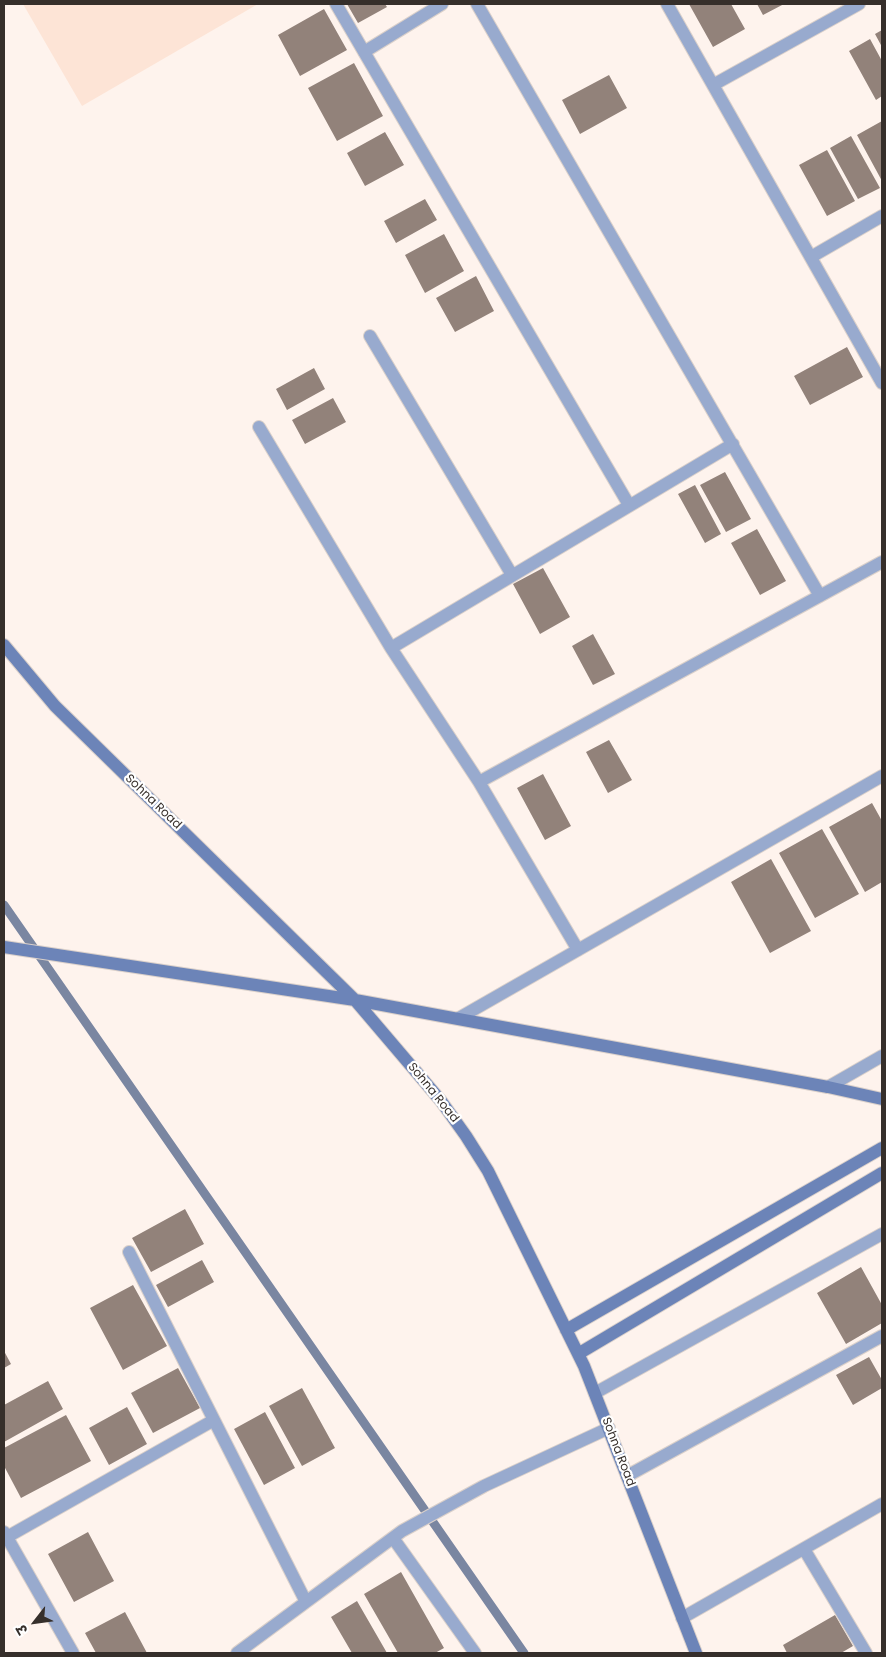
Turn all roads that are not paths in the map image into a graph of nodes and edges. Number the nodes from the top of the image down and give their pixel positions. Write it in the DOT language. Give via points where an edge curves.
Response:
graph roads {
  1 [pos="336,4"];
  2 [pos="442,4"];
  3 [pos="477,4"];
  4 [pos="667,4"];
  5 [pos="859,4"];
  6 [pos="364,52"];
  7 [pos="713,85"];
  8 [pos="882,216"];
  9 [pos="811,257"];
  10 [pos="370,336"];
  11 [pos="882,383"];
  12 [pos="259,427"];
  13 [pos="733,444"];
  14 [pos="628,506"];
  15 [pos="882,562"];
  16 [pos="512,575"];
  17 [pos="820,596"];
  18 [pos="4,645"];
  19 [pos="391,648"];
  20 [pos="882,776"];
  21 [pos="479,782"];
  22 [pos="4,947"];
  23 [pos="578,950"];
  24 [pos="355,1000"];
  25 [pos="459,1018"];
  26 [pos="882,1056"];
  27 [pos="828,1087"];
  28 [pos="882,1099"];
  29 [pos="882,1148"];
  30 [pos="882,1172"];
  31 [pos="882,1234"];
  32 [pos="129,1252"];
  33 [pos="566,1330"];
  34 [pos="882,1336"];
  35 [pos="578,1354"];
  36 [pos="595,1393"];
  37 [pos="214,1420"];
  38 [pos="609,1428"];
  39 [pos="627,1476"];
  40 [pos="882,1504"];
  41 [pos="398,1534"];
  42 [pos="5,1535"];
  43 [pos="804,1549"];
  44 [pos="306,1602"];
  45 [pos="682,1618"];
  46 [pos="73,1653"];
  47 [pos="237,1653"];
  48 [pos="475,1653"];
  49 [pos="696,1653"];
  50 [pos="866,1653"];
  1 -- 6 [label="street"];
  2 -- 6 [label="street"];
  3 -- 13 [label="street"];
  4 -- 7 [label="street"];
  5 -- 7 [label="street"];
  6 -- 14 [label="street"];
  7 -- 9 [label="street"];
  8 -- 9 [label="street"];
  9 -- 11 [label="street"];
  10 -- 16 [label="street"];
  12 -- 19 [label="street"];
  13 -- 14 [label="street"];
  13 -- 17 [label="street"];
  14 -- 16 [label="street"];
  15 -- 17 [label="street"];
  16 -- 19 [label="street"];
  17 -- 21 [label="street"];
  18 -- 24 [label="street, Sohna Road" via="55,706"];
  19 -- 21 [label="street"];
  20 -- 23 [label="street"];
  21 -- 23 [label="street"];
  22 -- 24 [label="street"];
  23 -- 25 [label="street"];
  24 -- 25 [label="street"];
  24 -- 33 [label="street, Sohna Road" via="441,1101 466,1136 488,1171"];
  25 -- 27 [label="street"];
  26 -- 27 [label="street"];
  27 -- 28 [label="street"];
  29 -- 33 [label="street"];
  30 -- 35 [label="street"];
  31 -- 36 [label="street"];
  32 -- 37 [label="street"];
  33 -- 35 [label="street, Sohna Road"];
  34 -- 39 [label="street"];
  35 -- 36 [label="street, Sohna Road"];
  36 -- 38 [label="street, Sohna Road"];
  37 -- 42 [label="street"];
  37 -- 44 [label="street"];
  38 -- 39 [label="street, Sohna Road"];
  38 -- 41 [label="street" via="484,1486"];
  39 -- 45 [label="street, Sohna Road"];
  40 -- 43 [label="street"];
  41 -- 44 [label="street"];
  41 -- 48 [label="street"];
  42 -- 46 [label="street"];
  43 -- 45 [label="street"];
  43 -- 50 [label="street"];
  44 -- 47 [label="street"];
  45 -- 49 [label="street, Sohna Road"];
}
